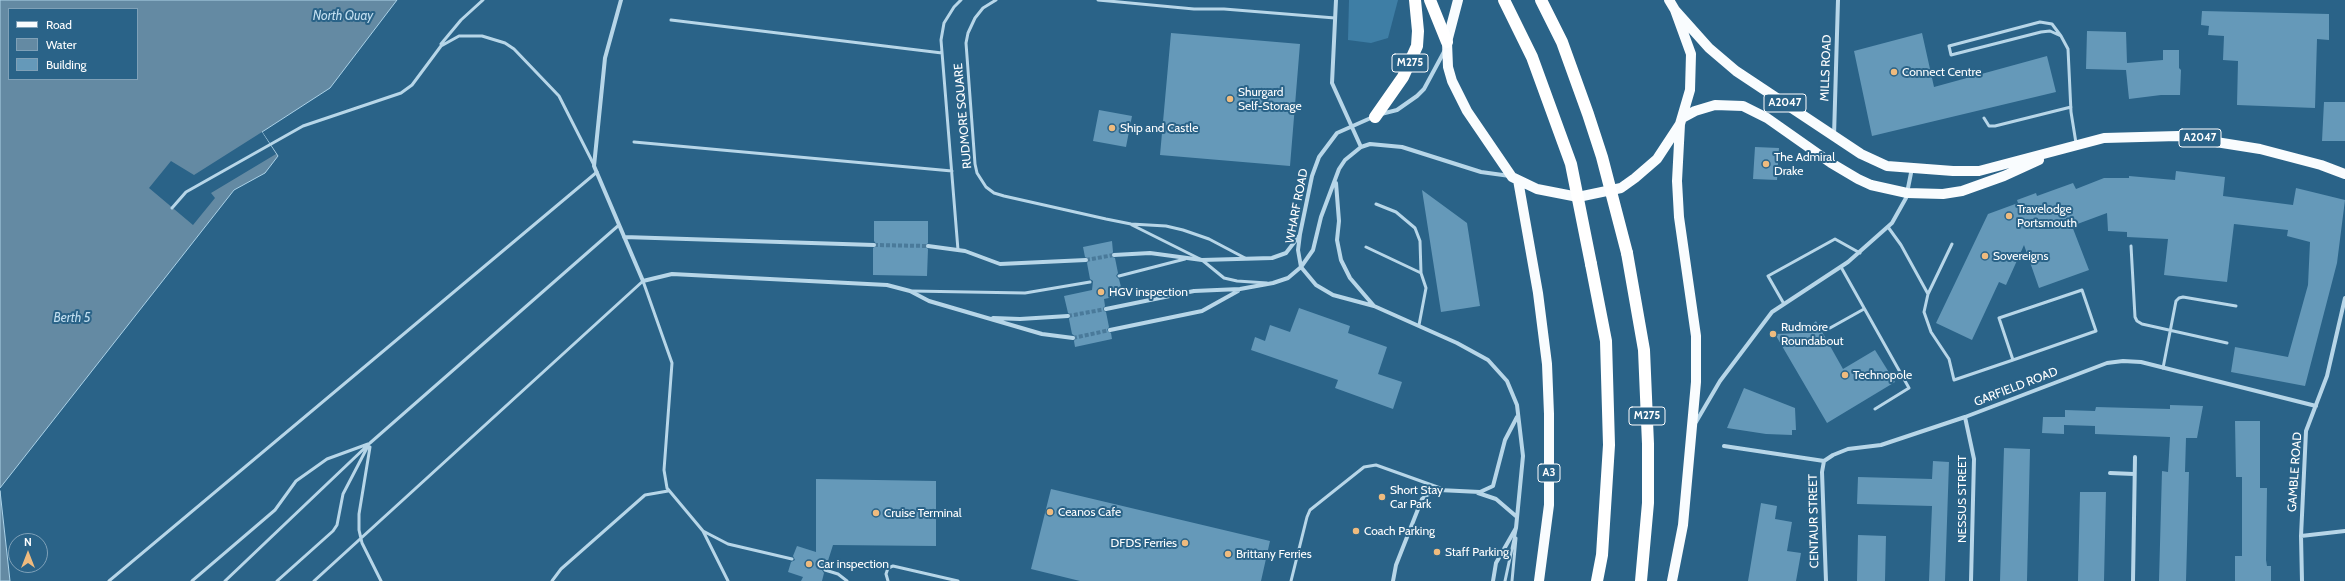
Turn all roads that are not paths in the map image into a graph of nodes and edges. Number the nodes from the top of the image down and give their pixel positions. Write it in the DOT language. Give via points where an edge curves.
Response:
graph roads {
  1 [pos="483,0"];
  2 [pos="621,0"];
  3 [pos="961,0"];
  4 [pos="996,0"];
  5 [pos="1098,0"];
  6 [pos="1336,0"];
  7 [pos="1415,0"];
  8 [pos="1430,0"];
  9 [pos="1458,0"];
  10 [pos="1504,0"];
  11 [pos="1541,0"];
  12 [pos="1669,0"];
  13 [pos="1838,0"];
  14 [pos="1675,10"];
  15 [pos="1335,18"];
  16 [pos="671,20"];
  17 [pos="2061,36"];
  18 [pos="1447,44"];
  19 [pos="942,53"];
  20 [pos="434,54"];
  21 [pos="2071,107"];
  22 [pos="1375,117"];
  23 [pos="1984,118"];
  24 [pos="1681,121"];
  25 [pos="1351,125"];
  26 [pos="1834,137"];
  27 [pos="634,142"];
  28 [pos="2076,145"];
  29 [pos="1361,146"];
  30 [pos="2052,153"];
  31 [pos="594,166"];
  32 [pos="1912,168"];
  33 [pos="952,171"];
  34 [pos="597,172"];
  35 [pos="2345,174"];
  36 [pos="1515,178"];
  37 [pos="1336,181"];
  38 [pos="1907,193"];
  39 [pos="1376,204"];
  40 [pos="172,208"];
  41 [pos="1131,224"];
  42 [pos="619,225"];
  43 [pos="1888,227"];
  44 [pos="1300,234"];
  45 [pos="624,237"];
  46 [pos="1952,244"];
  47 [pos="874,245"];
  48 [pos="928,246"];
  49 [pos="2131,246"];
  50 [pos="1366,247"];
  51 [pos="958,250"];
  52 [pos="1861,253"];
  53 [pos="1114,255"];
  54 [pos="1184,259"];
  55 [pos="1246,259"];
  56 [pos="1086,260"];
  57 [pos="1202,260"];
  58 [pos="1301,267"];
  59 [pos="1841,267"];
  60 [pos="1421,273"];
  61 [pos="1119,276"];
  62 [pos="644,281"];
  63 [pos="1090,282"];
  64 [pos="1273,283"];
  65 [pos="1240,289"];
  66 [pos="910,291"];
  67 [pos="1928,294"];
  68 [pos="2345,298"];
  69 [pos="1784,304"];
  70 [pos="1374,306"];
  71 [pos="2236,306"];
  72 [pos="1106,309"];
  73 [pos="1864,309"];
  74 [pos="1068,316"];
  75 [pos="986,318"];
  76 [pos="1419,325"];
  77 [pos="1830,328"];
  78 [pos="2171,329"];
  79 [pos="1110,330"];
  80 [pos="1073,338"];
  81 [pos="2227,343"];
  82 [pos="2013,360"];
  83 [pos="2163,368"];
  84 [pos="2316,406"];
  85 [pos="1875,409"];
  86 [pos="1517,417"];
  87 [pos="1965,417"];
  88 [pos="1693,426"];
  89 [pos="370,443"];
  90 [pos="1724,446"];
  91 [pos="2135,457"];
  92 [pos="1824,461"];
  93 [pos="2110,473"];
  94 [pos="2134,474"];
  95 [pos="1446,490"];
  96 [pos="668,491"];
  97 [pos="1476,493"];
  98 [pos="1518,517"];
  99 [pos="1516,528"];
  100 [pos="703,531"];
  101 [pos="2345,531"];
  102 [pos="2301,536"];
  103 [pos="360,539"];
  104 [pos="792,559"];
  105 [pos="826,570"];
  106 [pos="109,581"];
  107 [pos="192,581"];
  108 [pos="225,581"];
  109 [pos="277,581"];
  110 [pos="314,581"];
  111 [pos="381,581"];
  112 [pos="552,581"];
  113 [pos="728,581"];
  114 [pos="847,581"];
  115 [pos="888,581"];
  116 [pos="958,581"];
  117 [pos="1291,581"];
  118 [pos="1393,581"];
  119 [pos="1494,581"];
  120 [pos="1505,581"];
  121 [pos="1512,581"];
  122 [pos="1539,581"];
  123 [pos="1597,581"];
  124 [pos="1641,581"];
  125 [pos="1672,581"];
  126 [pos="1826,581"];
  127 [pos="1970,581"];
  128 [pos="2133,581"];
  129 [pos="2302,581"];
  1 -- 20 [label="lane" via="461,20"];
  2 -- 31 [label="street" via="605,58"];
  3 -- 19 [label="lane" via="944,23"];
  4 -- 41 [label="lane, RUDMORE SQUARE" via="983,8 975,18 966,43 975,164 980,179 994,193 1004,196"];
  5 -- 15 [label="lane"];
  6 -- 15 [label="street"];
  7 -- 22 [label="highway, M275" via="1417,46 1403,76"];
  8 -- 18 [label="highway"];
  9 -- 18 [label="main road"];
  10 -- 123 [label="highway, bridge" via="1532,57 1571,164 1606,341 1609,445 1602,555"];
  11 -- 124 [label="highway, M275, bridge" via="1562,42 1602,157 1627,252 1644,350 1648,503"];
  12 -- 14 [label="main road"];
  13 -- 26 [label="street, MILLS ROAD"];
  14 -- 24 [label="main road" via="1691,54 1690,90"];
  14 -- 26 [label="main road, A2047" via="1727,64"];
  15 -- 25 [label="street" via="1332,83"];
  16 -- 19 [label="lane"];
  17 -- 17 [label="lane" via="2050,31 2041,32 1951,55 1949,46 2040,22 2052,24"];
  17 -- 21 [label="lane" via="2068,49"];
  18 -- 22 [label="street, WHARF ROAD" via="1427,84 1417,96 1397,110"];
  18 -- 36 [label="main road" via="1448,67 1457,92 1485,138"];
  19 -- 33 [label="lane"];
  20 -- 31 [label="lane" via="450,40 472,35 492,38 514,49 559,96"];
  20 -- 40 [label="lane" via="412,85 401,93 324,118 270,144 186,192"];
  21 -- 23 [label="lane" via="1995,126 1989,126"];
  21 -- 28 [label="lane"];
  22 -- 25 [label="street, WHARF ROAD"];
  24 -- 36 [label="main road" via="1657,159 1620,188 1578,197 1537,189"];
  24 -- 38 [label="main road, A2047" via="1695,111 1715,105 1742,106 1767,118 1858,179 1871,185"];
  24 -- 88 [label="main road" via="1677,181 1679,217 1696,336"];
  25 -- 29 [label="street"];
  25 -- 44 [label="street, WHARF ROAD" via="1331,139 1318,157"];
  26 -- 32 [label="main road, A2047" via="1887,166"];
  27 -- 33 [label="lane"];
  28 -- 30 [label="main road, A2047"];
  28 -- 35 [label="main road, A2047" via="2125,136 2202,138 2294,157"];
  29 -- 36 [label="street" via="1402,146 1481,172"];
  29 -- 37 [label="street" via="1345,160"];
  30 -- 32 [label="main road, A2047" via="1979,171"];
  30 -- 38 [label="main road, A2047" via="2004,176 1962,191 1943,194"];
  31 -- 34 [label="street"];
  32 -- 38 [label="street"];
  33 -- 51 [label="lane"];
  34 -- 42 [label="street"];
  34 -- 106 [label="lane"];
  36 -- 122 [label="main road, A3" via="1538,293 1549,414 1549,505"];
  37 -- 58 [label="street" via="1321,216 1313,250"];
  37 -- 70 [label="street" via="1339,221 1337,240 1341,260 1350,278"];
  38 -- 43 [label="street" via="1897,216"];
  39 -- 60 [label="lane" via="1396,212 1415,228 1420,241"];
  41 -- 55 [label="lane" via="1166,226 1182,230 1209,239"];
  41 -- 57 [label="lane"];
  42 -- 45 [label="street"];
  42 -- 89 [label="lane"];
  43 -- 52 [label="street"];
  43 -- 67 [label="lane"];
  44 -- 55 [label="street" via="1293,246 1282,255"];
  44 -- 58 [label="street, WHARF ROAD" via="1298,250"];
  45 -- 47 [label="street"];
  45 -- 62 [label="street"];
  46 -- 67 [label="lane"];
  48 -- 51 [label="street"];
  49 -- 78 [label="lane" via="2135,317 2142,324"];
  50 -- 60 [label="lane"];
  51 -- 56 [label="street" via="1000,264"];
  52 -- 59 [label="street"];
  52 -- 69 [label="lane" via="1834,240 1768,276"];
  53 -- 54 [label="street" via="1150,253"];
  54 -- 57 [label="street"];
  54 -- 61 [label="lane"];
  55 -- 57 [label="street"];
  57 -- 64 [label="lane" via="1224,278"];
  58 -- 64 [label="street" via="1288,278"];
  58 -- 70 [label="street" via="1316,285 1333,295"];
  59 -- 69 [label="street"];
  59 -- 73 [label="lane"];
  60 -- 76 [label="lane" via="1426,288"];
  62 -- 66 [label="street" via="672,274 878,284"];
  62 -- 96 [label="lane" via="672,363 664,470"];
  62 -- 103 [label="lane"];
  63 -- 66 [label="lane" via="1025,293"];
  64 -- 65 [label="street"];
  65 -- 72 [label="street" via="1194,292"];
  65 -- 79 [label="street" via="1202,311"];
  66 -- 75 [label="street" via="929,301"];
  67 -- 82 [label="lane" via="1924,312 1931,332 1949,359 1954,380"];
  68 -- 84 [label="street, GAMBLE ROAD" via="2327,376"];
  69 -- 88 [label="street" via="1772,312 1720,381"];
  70 -- 76 [label="street"];
  71 -- 78 [label="lane" via="2179,298 2176,301"];
  73 -- 77 [label="lane"];
  73 -- 85 [label="lane" via="1910,388"];
  74 -- 75 [label="street"];
  75 -- 80 [label="street" via="1042,334"];
  76 -- 86 [label="street" via="1488,360 1499,370 1513,393"];
  78 -- 81 [label="lane"];
  78 -- 83 [label="lane"];
  82 -- 82 [label="lane" via="2096,331 2082,290 1999,318"];
  83 -- 84 [label="street, GARFIELD ROAD"];
  83 -- 87 [label="street, GARFIELD ROAD" via="2141,362 2107,363"];
  84 -- 102 [label="street, GAMBLE ROAD" via="2306,432"];
  86 -- 97 [label="street" via="1505,440 1495,481 1489,488"];
  86 -- 98 [label="street" via="1523,456"];
  87 -- 92 [label="street, GARFIELD ROAD" via="1881,444 1848,449"];
  87 -- 127 [label="street, NESSUS STREET" via="1974,459"];
  88 -- 125 [label="main road" via="1682,525"];
  89 -- 103 [label="lane" via="359,514"];
  89 -- 107 [label="lane" via="326,459 296,481 275,510"];
  89 -- 108 [label="lane"];
  89 -- 109 [label="lane" via="344,494 337,525 333,531"];
  90 -- 92 [label="street"];
  91 -- 94 [label="street"];
  92 -- 126 [label="street, CENTAUR STREET" via="1822,472"];
  93 -- 94 [label="street"];
  94 -- 128 [label="street"];
  95 -- 97 [label="street"];
  95 -- 117 [label="lane" via="1376,465 1364,467 1310,510"];
  95 -- 118 [label="street" via="1433,492 1422,499 1396,565"];
  96 -- 100 [label="lane"];
  96 -- 112 [label="lane" via="645,495"];
  97 -- 98 [label="street" via="1496,499"];
  98 -- 99 [label="street"];
  99 -- 119 [label="street" via="1496,563"];
  99 -- 120 [label="lane"];
  99 -- 121 [label="lane"];
  100 -- 104 [label="lane" via="728,544"];
  100 -- 113 [label="lane"];
  101 -- 102 [label="street"];
  102 -- 129 [label="street, GAMBLE ROAD"];
  103 -- 110 [label="lane"];
  103 -- 111 [label="lane"];
  105 -- 114 [label="lane" via="838,574"];
  115 -- 116 [label="lane" via="886,574 888,568 893,566"];
}
